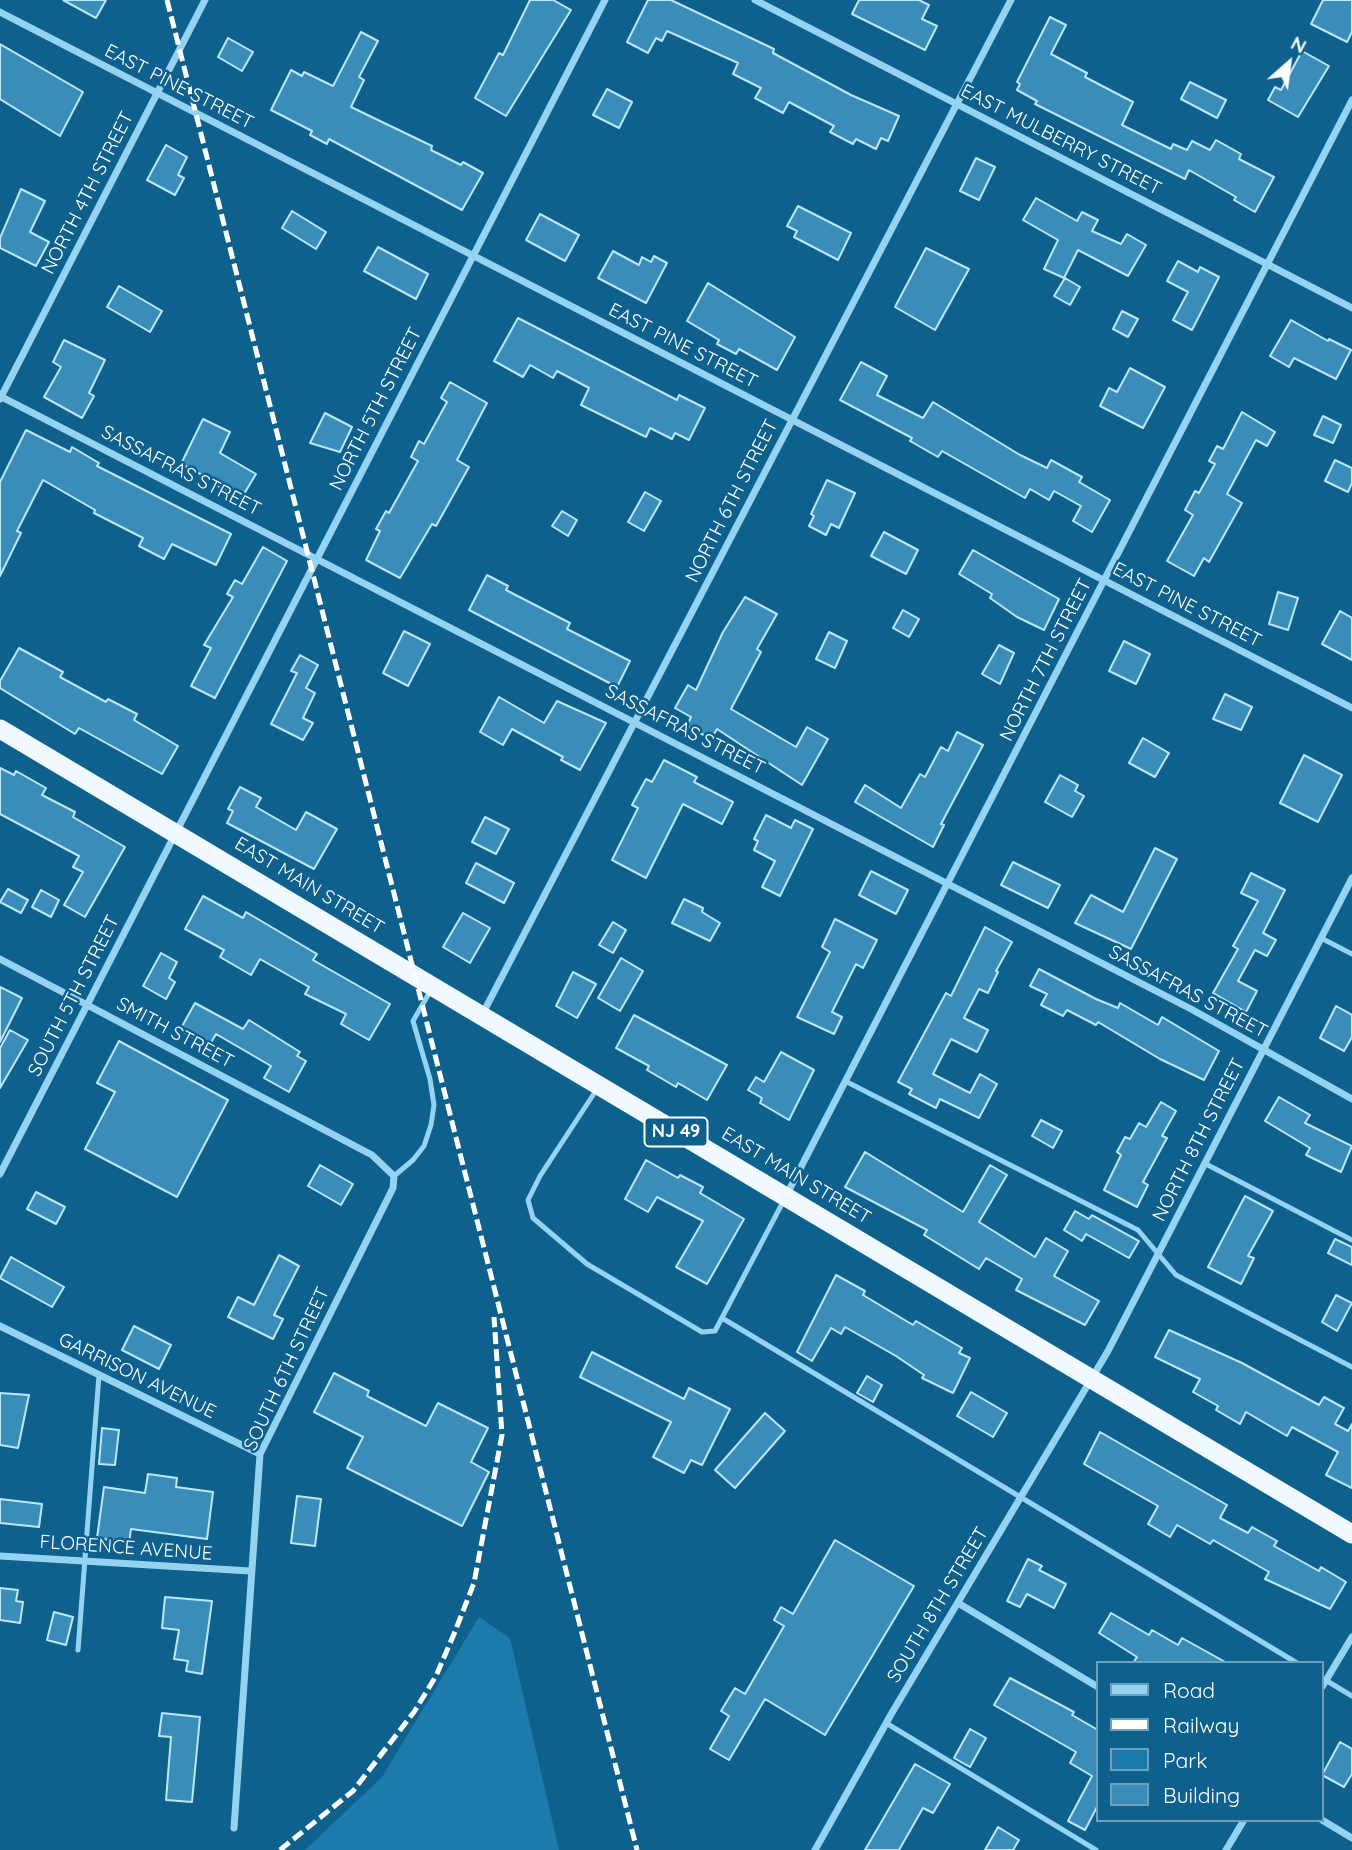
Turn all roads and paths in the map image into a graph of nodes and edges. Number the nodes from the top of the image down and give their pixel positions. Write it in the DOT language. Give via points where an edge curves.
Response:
graph roads {
  1 [pos="205,0"];
  2 [pos="605,0"];
  3 [pos="755,0"];
  4 [pos="1011,0"];
  5 [pos="0,12"];
  6 [pos="156,93"];
  7 [pos="1352,100"];
  8 [pos="957,104"];
  9 [pos="473,257"];
  10 [pos="1267,265"];
  11 [pos="1352,308"];
  12 [pos="1,398"];
  13 [pos="792,419"];
  14 [pos="317,558"];
  15 [pos="1105,580"];
  16 [pos="1352,708"];
  17 [pos="635,722"];
  18 [pos="0,729"];
  19 [pos="175,833"];
  20 [pos="1352,878"];
  21 [pos="948,884"];
  22 [pos="1321,938"];
  23 [pos="1352,954"];
  24 [pos="0,959"];
  25 [pos="432,987"];
  26 [pos="87,1005"];
  27 [pos="481,1016"];
  28 [pos="1263,1049"];
  29 [pos="845,1081"];
  30 [pos="599,1086"];
  31 [pos="1352,1100"];
  32 [pos="1205,1163"];
  33 [pos="0,1174"];
  34 [pos="394,1176"];
  35 [pos="786,1197"];
  36 [pos="1352,1240"];
  37 [pos="1158,1254"];
  38 [pos="722,1318"];
  39 [pos="0,1326"];
  40 [pos="1352,1367"];
  41 [pos="99,1375"];
  42 [pos="1092,1378"];
  43 [pos="260,1454"];
  44 [pos="1020,1499"];
  45 [pos="1352,1534"];
  46 [pos="0,1556"];
  47 [pos="83,1561"];
  48 [pos="250,1571"];
  49 [pos="958,1603"];
  50 [pos="1352,1637"];
  51 [pos="78,1650"];
  52 [pos="1294,1661"];
  53 [pos="1324,1682"];
  54 [pos="1096,1686"];
  55 [pos="1352,1696"];
  56 [pos="886,1723"];
  57 [pos="1324,1821"];
  58 [pos="1243,1822"];
  59 [pos="234,1828"];
  60 [pos="1352,1838"];
  61 [pos="815,1850"];
  62 [pos="1096,1850"];
  63 [pos="1226,1850"];
  1 -- 6 [label="street, NORTH 4TH STREET"];
  2 -- 9 [label="street, NORTH 5TH STREET"];
  3 -- 8 [label="street, EAST MULBERRY STREET"];
  4 -- 8 [label="street, NORTH 6TH STREET"];
  5 -- 6 [label="street, EAST PINE STREET"];
  6 -- 9 [label="street, EAST PINE STREET"];
  6 -- 12 [label="street, NORTH 4TH STREET"];
  7 -- 10 [label="street, NORTH 7TH STREET"];
  8 -- 10 [label="street, EAST MULBERRY STREET"];
  8 -- 13 [label="street, NORTH 6TH STREET"];
  9 -- 13 [label="street, EAST PINE STREET"];
  9 -- 14 [label="street, NORTH 5TH STREET"];
  10 -- 11 [label="street, EAST MULBERRY STREET"];
  10 -- 15 [label="street, NORTH 7TH STREET"];
  12 -- 14 [label="street, SASSAFRAS STREET"];
  13 -- 15 [label="street, EAST PINE STREET"];
  13 -- 17 [label="street, NORTH 6TH STREET"];
  14 -- 17 [label="street, SASSAFRAS STREET"];
  14 -- 19 [label="street, NORTH 5TH STREET"];
  15 -- 16 [label="street, EAST PINE STREET"];
  15 -- 21 [label="street, NORTH 7TH STREET"];
  17 -- 21 [label="street, SASSAFRAS STREET"];
  17 -- 27 [label="street, NORTH 6TH STREET"];
  18 -- 19 [label="highway, EAST MAIN STREET / NJ 49"];
  19 -- 25 [label="highway, EAST MAIN STREET / NJ 49"];
  19 -- 26 [label="street, SOUTH 5TH STREET"];
  20 -- 22 [label="street, NORTH 8TH STREET"];
  21 -- 28 [label="street, SASSAFRAS STREET"];
  21 -- 29 [label="street, NORTH 7TH STREET"];
  22 -- 23 [label="lane"];
  22 -- 28 [label="street, NORTH 8TH STREET"];
  24 -- 26 [label="street, SMITH STREET"];
  25 -- 27 [label="highway, EAST MAIN STREET / NJ 49"];
  25 -- 34 [label="lane" via="413,1021 430,1079 431,1125 414,1160"];
  26 -- 33 [label="street, SOUTH 5TH STREET"];
  26 -- 34 [label="street, SMITH STREET" via="372,1155"];
  27 -- 30 [label="highway, EAST MAIN STREET / NJ 49"];
  28 -- 31 [label="street, SASSAFRAS STREET"];
  28 -- 32 [label="street, NORTH 8TH STREET"];
  29 -- 35 [label="street, NORTH 7TH STREET"];
  29 -- 37 [label="lane" via="1138,1230"];
  30 -- 35 [label="highway, EAST MAIN STREET / NJ 49"];
  30 -- 38 [label="lane" via="540,1176 528,1200 533,1217 587,1264 702,1332 715,1331"];
  32 -- 36 [label="lane"];
  32 -- 37 [label="street, NORTH 8TH STREET"];
  34 -- 43 [label="street, SOUTH 6TH STREET" via="393,1188"];
  35 -- 38 [label="lane"];
  35 -- 42 [label="highway, EAST MAIN STREET / NJ 49"];
  37 -- 40 [label="lane" via="1176,1275"];
  37 -- 42 [label="street, NORTH 8TH STREET"];
  38 -- 44 [label="lane"];
  39 -- 41 [label="street, GARRISON AVENUE"];
  41 -- 43 [label="street, GARRISON AVENUE"];
  41 -- 47 [label="lane"];
  42 -- 44 [label="street, SOUTH 8TH STREET"];
  42 -- 45 [label="highway, EAST MAIN STREET / NJ 49"];
  43 -- 48 [label="street, SOUTH 6TH STREET"];
  44 -- 49 [label="street, SOUTH 8TH STREET"];
  44 -- 52 [label="lane"];
  46 -- 47 [label="street, FLORENCE AVENUE"];
  47 -- 48 [label="street, FLORENCE AVENUE"];
  47 -- 51 [label="lane"];
  48 -- 59 [label="street, SOUTH 6TH STREET"];
  49 -- 54 [label="street"];
  49 -- 56 [label="street, SOUTH 8TH STREET"];
  50 -- 53 [label="street"];
  53 -- 55 [label="lane"];
  56 -- 61 [label="street, SOUTH 8TH STREET"];
  56 -- 62 [label="lane"];
  57 -- 60 [label="street"];
  58 -- 63 [label="street"];
}
